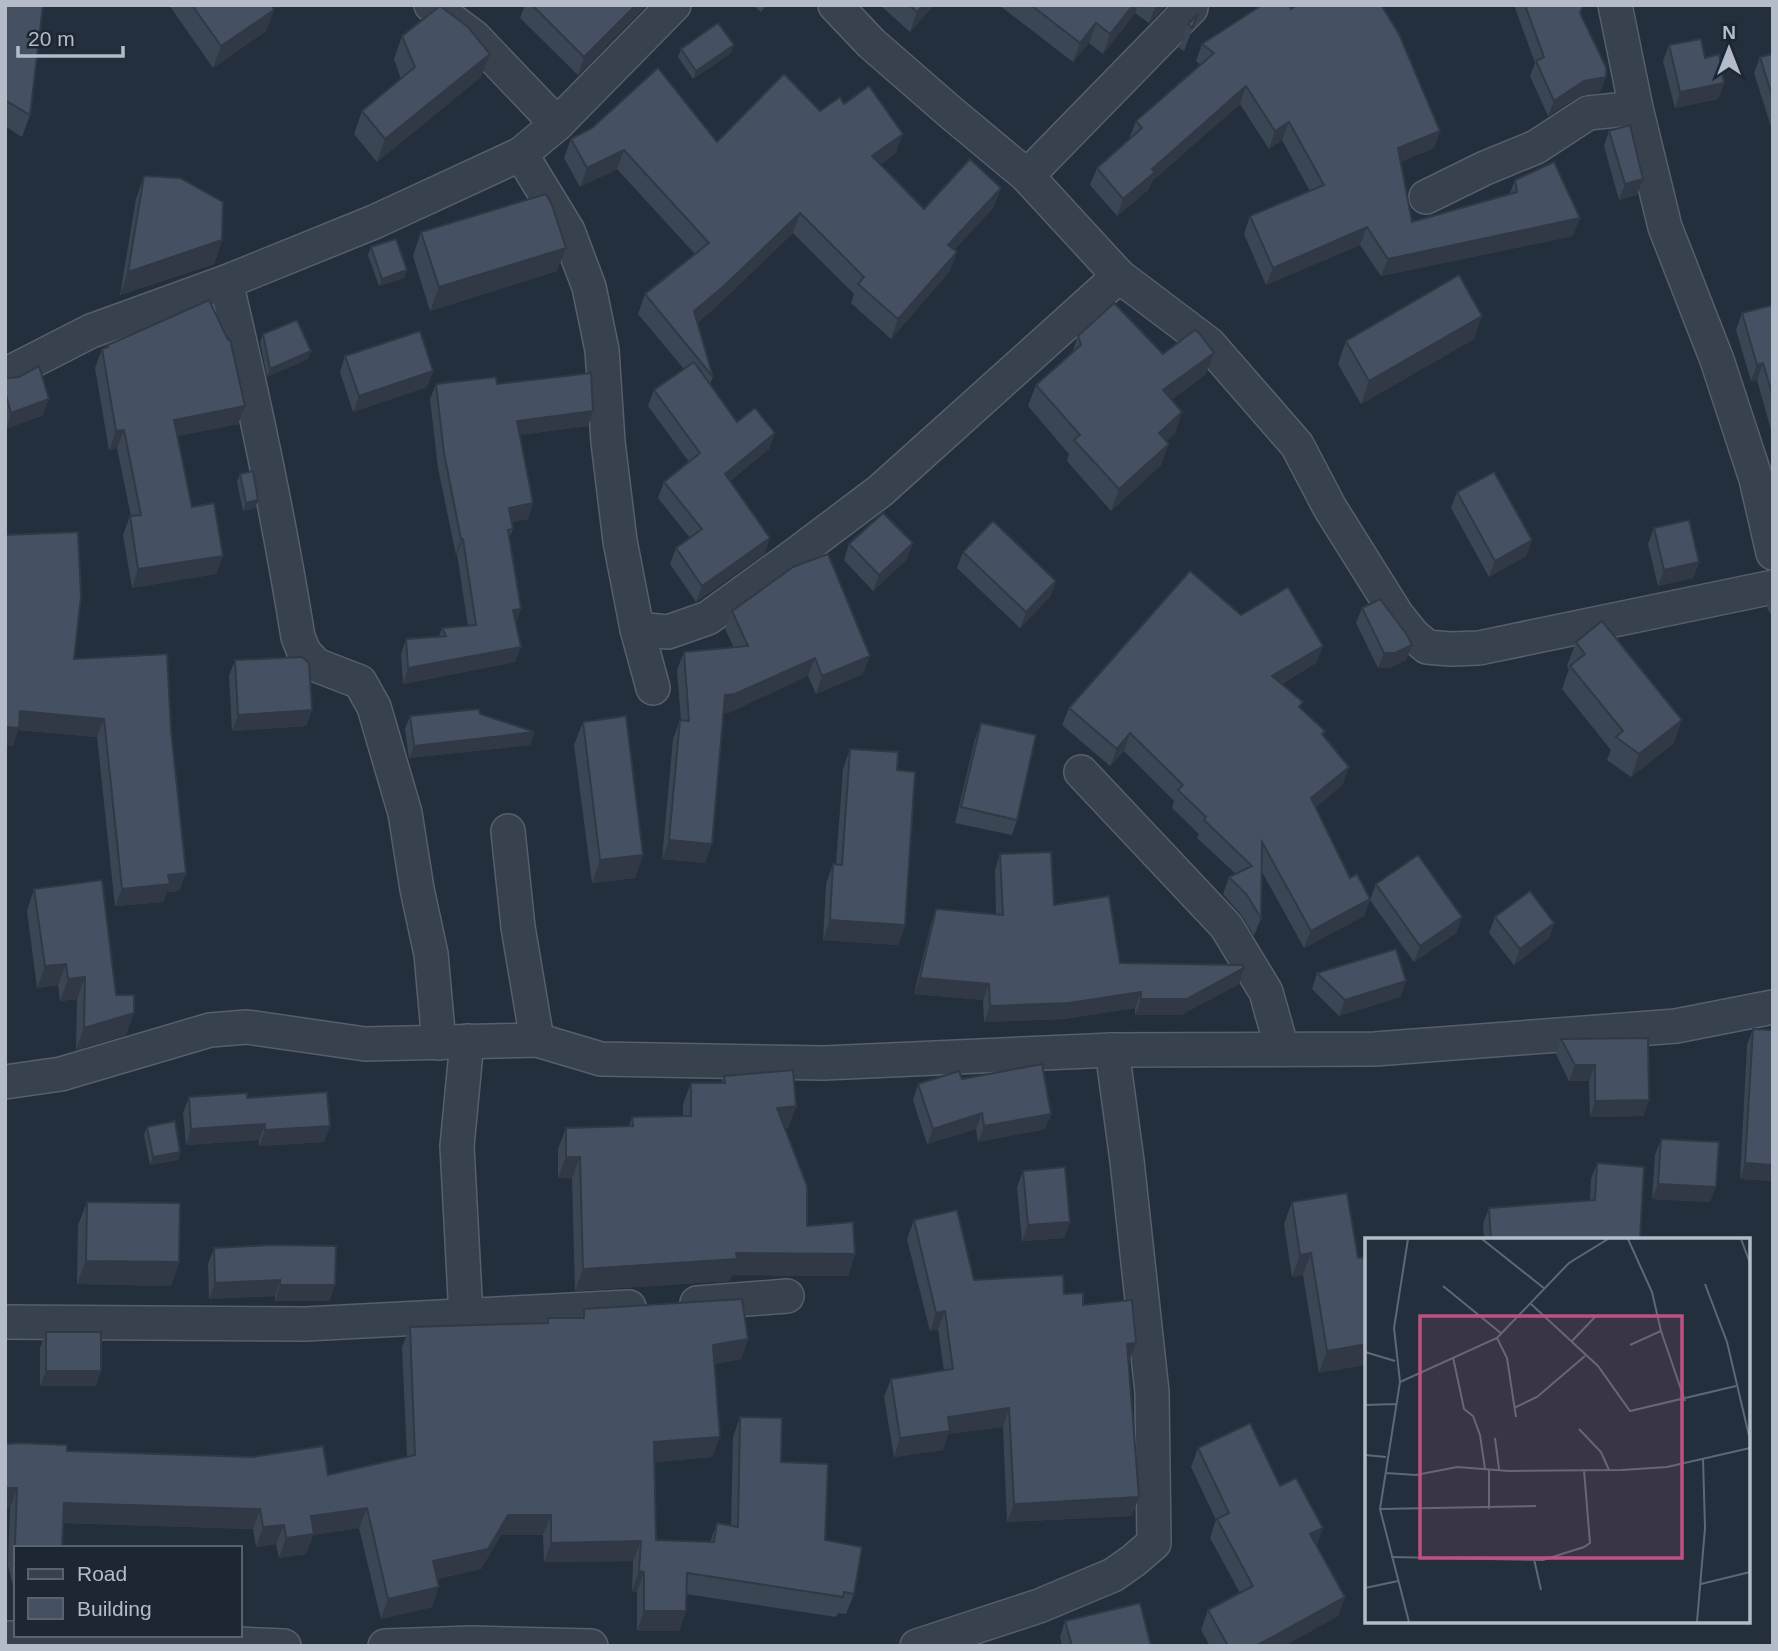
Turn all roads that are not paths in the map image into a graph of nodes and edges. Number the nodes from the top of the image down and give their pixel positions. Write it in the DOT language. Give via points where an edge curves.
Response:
graph roads {
  1 [pos="431,5"];
  2 [pos="674,5"];
  3 [pos="835,5"];
  4 [pos="1615,5"];
  5 [pos="1191,8"];
  6 [pos="1636,108"];
  7 [pos="557,124"];
  8 [pos="521,154"];
  9 [pos="1027,177"];
  10 [pos="1426,197"];
  11 [pos="1119,276"];
  12 [pos="226,282"];
  13 [pos="5,375"];
  14 [pos="1773,553"];
  15 [pos="1766,589"];
  16 [pos="637,629"];
  17 [pos="653,688"];
  18 [pos="1081,772"];
  19 [pos="508,831"];
  20 [pos="1773,1007"];
  21 [pos="537,1040"];
  22 [pos="453,1042"];
  23 [pos="1282,1049"];
  24 [pos="1112,1050"];
  25 [pos="5,1082"];
  26 [pos="787,1296"];
  27 [pos="466,1316"];
  28 [pos="5,1322"];
  29 [pos="5,1638"];
  30 [pos="284,1646"];
  31 [pos="385,1646"];
  32 [pos="591,1646"];
  33 [pos="917,1646"];
  1 -- 7 [label="street" via="474,37"];
  2 -- 7 [label="street"];
  3 -- 9 [label="street" via="872,43"];
  4 -- 6 [label="street"];
  5 -- 9 [label="street"];
  6 -- 10 [label="street" via="1588,113 1536,147"];
  6 -- 14 [label="street" via="1665,228 1717,360 1756,479"];
  7 -- 8 [label="street"];
  8 -- 12 [label="street" via="374,222"];
  8 -- 16 [label="street" via="568,232 589,287 602,350 620,541"];
  9 -- 11 [label="street"];
  11 -- 15 [label="street" via="1209,344 1297,445 1397,615 1427,647 1479,648"];
  11 -- 16 [label="street" via="880,491 795,555 708,618 668,632"];
  12 -- 13 [label="street" via="91,331"];
  12 -- 22 [label="street" via="271,480 298,637 316,664 360,682 374,707 405,813 417,889"];
  14 -- 15 [label="street"];
  16 -- 17 [label="street"];
  18 -- 23 [label="street" via="1226,926 1266,992"];
  19 -- 21 [label="street"];
  20 -- 23 [label="street" via="1676,1026 1376,1049"];
  21 -- 22 [label="street"];
  21 -- 24 [label="street" via="601,1059 824,1063"];
  22 -- 25 [label="street" via="365,1044 247,1027 210,1030 61,1074"];
  22 -- 27 [label="street"];
  23 -- 24 [label="street"];
  24 -- 33 [label="street" via="1152,1392 1154,1543 1113,1575 1039,1606"];
  26 -- 27 [label="street"];
  27 -- 28 [label="street" via="306,1324"];
  29 -- 30 [label="street"];
  31 -- 32 [label="street"];
}
